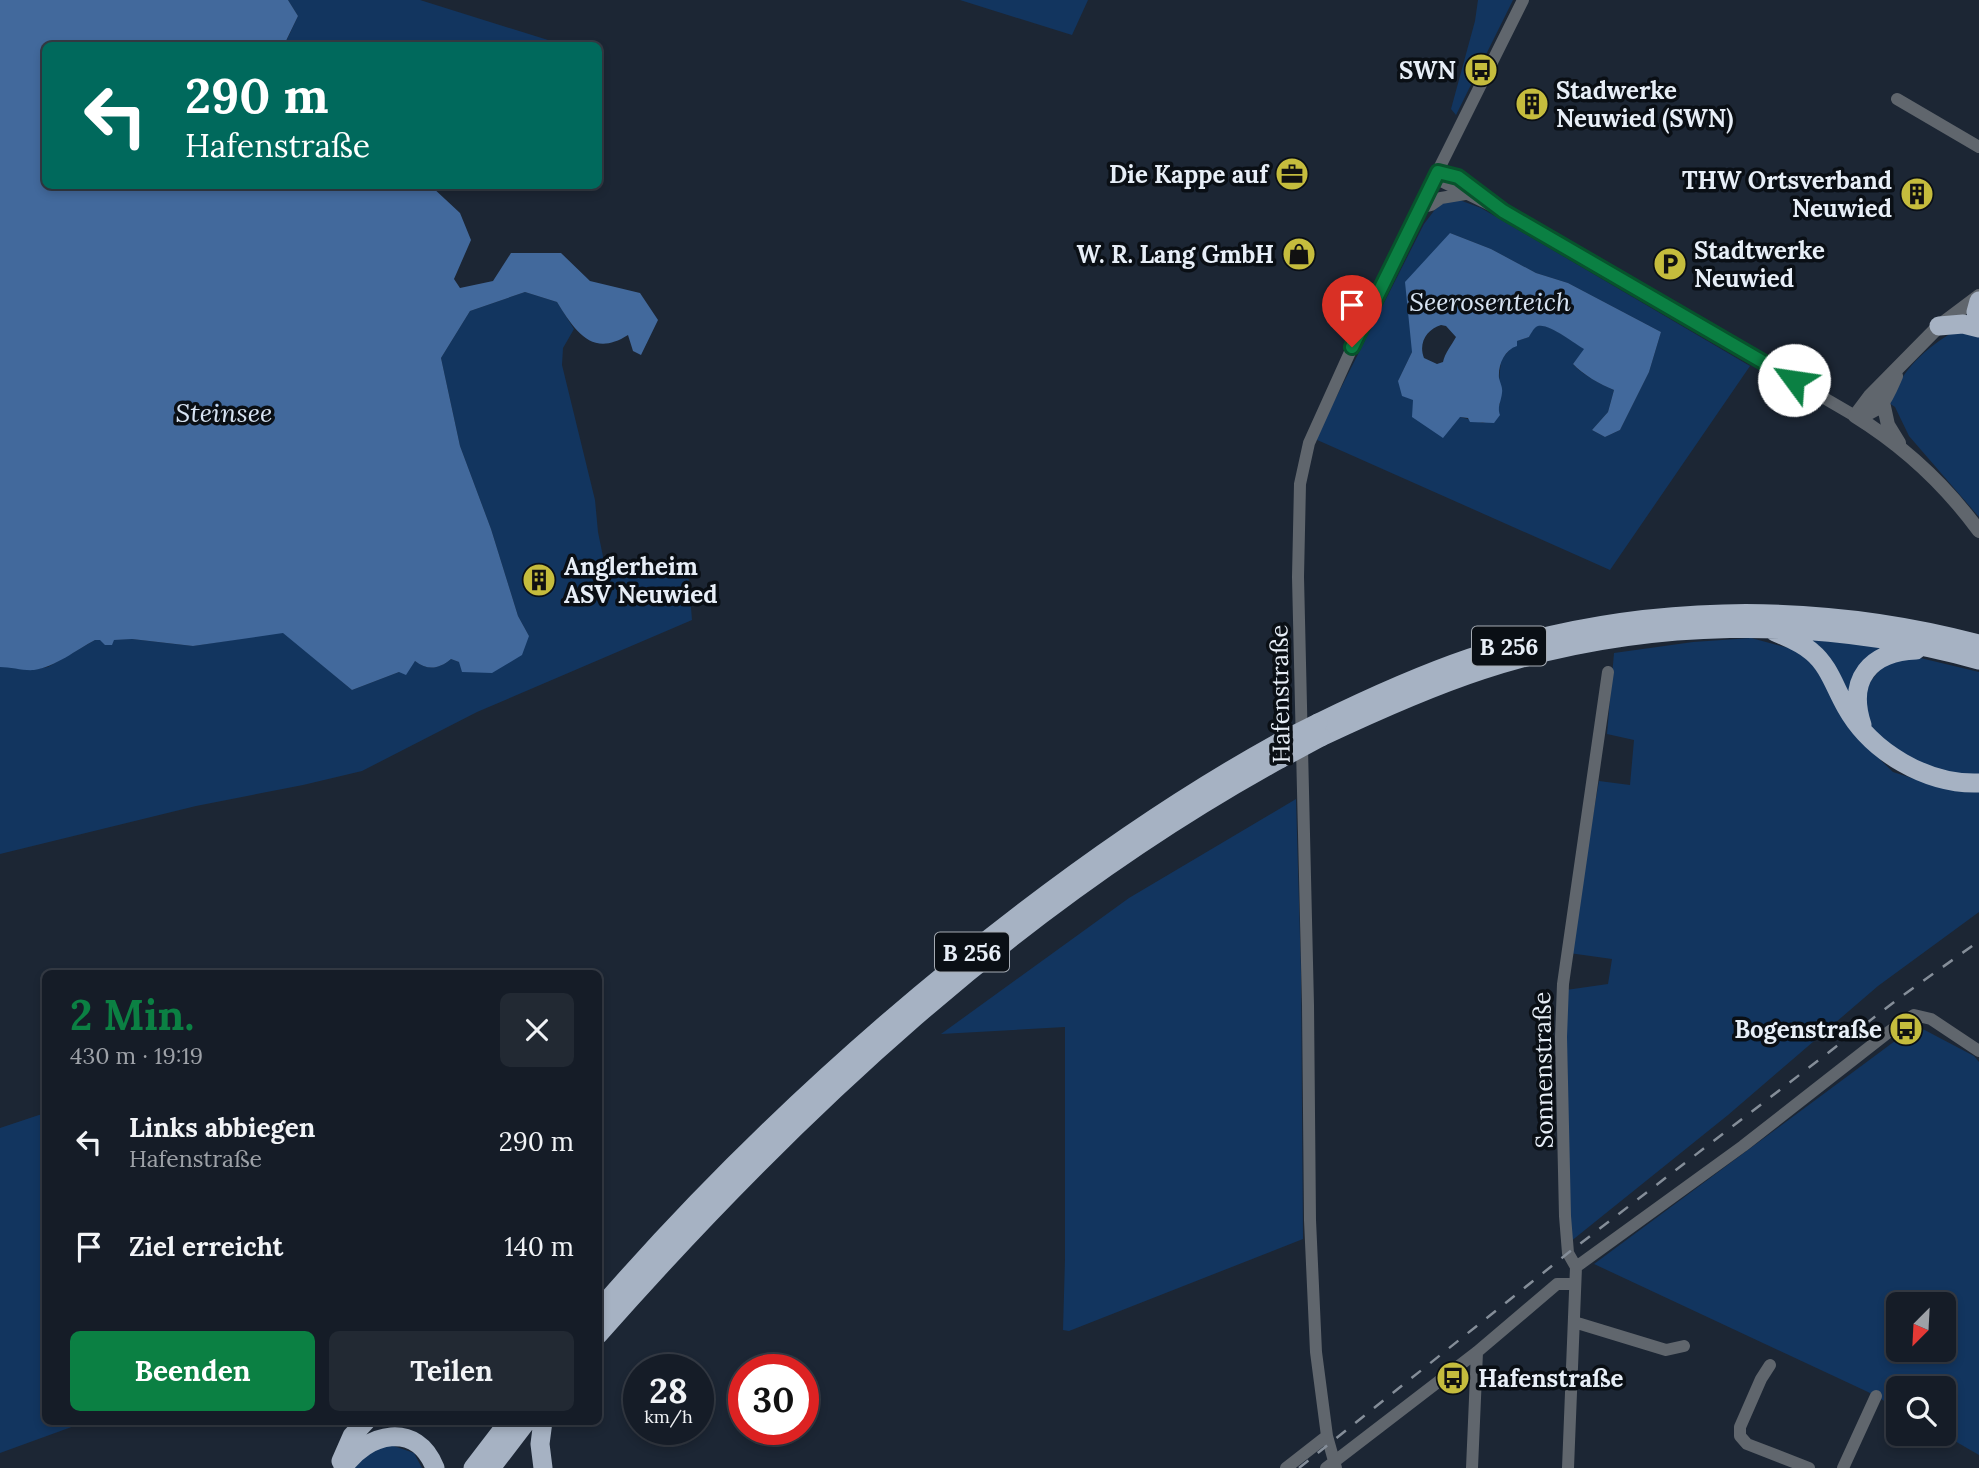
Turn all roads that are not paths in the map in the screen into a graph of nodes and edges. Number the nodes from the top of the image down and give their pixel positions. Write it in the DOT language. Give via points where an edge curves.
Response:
graph roads {
  1 [pos="1522,0"];
  2 [pos="1897,99"];
  3 [pos="1979,147"];
  4 [pos="1436,175"];
  5 [pos="1465,194"];
  6 [pos="1420,208"];
  7 [pos="1503,211"];
  8 [pos="1979,299"];
  9 [pos="1979,321"];
  10 [pos="1938,326"];
  11 [pos="1979,328"];
  12 [pos="1899,368"];
  13 [pos="1883,402"];
  14 [pos="1855,416"];
  15 [pos="1904,449"];
  16 [pos="1979,531"];
  17 [pos="1766,628"];
  18 [pos="1979,644"];
  19 [pos="1940,649"];
  20 [pos="1979,660"];
  21 [pos="1608,672"];
  22 [pos="1864,729"];
  23 [pos="1319,730"];
  24 [pos="1279,751"];
  25 [pos="1979,783"];
  26 [pos="1979,1051"];
  27 [pos="1576,1267"];
  28 [pos="1574,1284"];
  29 [pos="602,1307"];
  30 [pos="1574,1322"];
  31 [pos="602,1331"];
  32 [pos="1684,1346"];
  33 [pos="1478,1352"];
  34 [pos="1770,1365"];
  35 [pos="1876,1396"];
  36 [pos="362,1425"];
  37 [pos="506,1425"];
  38 [pos="524,1425"];
  39 [pos="542,1425"];
  40 [pos="1327,1436"];
  41 [pos="1332,1466"];
  42 [pos="341,1468"];
  43 [pos="435,1468"];
  44 [pos="472,1468"];
  45 [pos="491,1468"];
  46 [pos="543,1468"];
  47 [pos="1286,1468"];
  48 [pos="1472,1468"];
  49 [pos="1568,1468"];
  50 [pos="1810,1468"];
  51 [pos="1843,1468"];
  1 -- 4 [label="street, Hafenstraße"];
  2 -- 3 [label="street"];
  4 -- 5 [label="street"];
  4 -- 6 [label="street, Hafenstraße"];
  4 -- 7 [label="street" via="1458,177"];
  5 -- 6 [label="street"];
  5 -- 7 [label="street"];
  6 -- 40 [label="street, Hafenstraße" via="1309,443 1300,484 1310,1220 1316,1352"];
  7 -- 14 [label="street"];
  8 -- 9 [label="highway"];
  8 -- 10 [label="street"];
  10 -- 11 [label="highway"];
  10 -- 12 [label="street"];
  12 -- 13 [label="street"];
  12 -- 14 [label="street"];
  13 -- 14 [label="street" via="1868,415"];
  13 -- 15 [label="street" via="1888,425"];
  14 -- 15 [label="street"];
  15 -- 16 [label="street" via="1947,490"];
  17 -- 19 [label="highway, B 256" via="1870,636"];
  17 -- 22 [label="highway" via="1819,658 1847,709"];
  17 -- 23 [label="highway, B 256" via="1668,632 1551,651"];
  18 -- 23 [label="highway, B 256" via="1901,626 1789,614 1652,618 1546,637 1470,658 1381,693"];
  19 -- 20 [label="highway, B 256"];
  19 -- 22 [label="highway" via="1886,654 1870,666 1857,700"];
  21 -- 27 [label="street, Sonnenstraße" via="1563,984 1565,1216 1568,1253"];
  22 -- 25 [label="highway" via="1881,748 1911,767 1949,780"];
  23 -- 24 [label="highway, B 256, bridge"];
  24 -- 29 [label="highway, B 256" via="1206,784 1111,848 900,1011 725,1174"];
  24 -- 31 [label="highway, B 256" via="1080,887 909,1023 734,1187"];
  26 -- 27 [label="street" via="1931,1019 1914,1015"];
  27 -- 28 [label="street, Sonnenstraße"];
  28 -- 30 [label="street, Sonnenstraße"];
  28 -- 33 [label="street" via="1557,1284"];
  30 -- 32 [label="street" via="1667,1350"];
  30 -- 49 [label="street, Sonnenstraße"];
  33 -- 41 [label="street"];
  33 -- 48 [label="street"];
  34 -- 50 [label="street" via="1740,1427 1740,1436 1747,1444"];
  35 -- 51 [label="street"];
  36 -- 42 [label="highway" via="352,1436"];
  37 -- 44 [label="highway"];
  38 -- 45 [label="highway"];
  39 -- 46 [label="highway"];
  40 -- 41 [label="street, Hafenstraße"];
  40 -- 47 [label="street"];
  42 -- 43 [label="highway" via="361,1447 387,1437 414,1443"];
}
